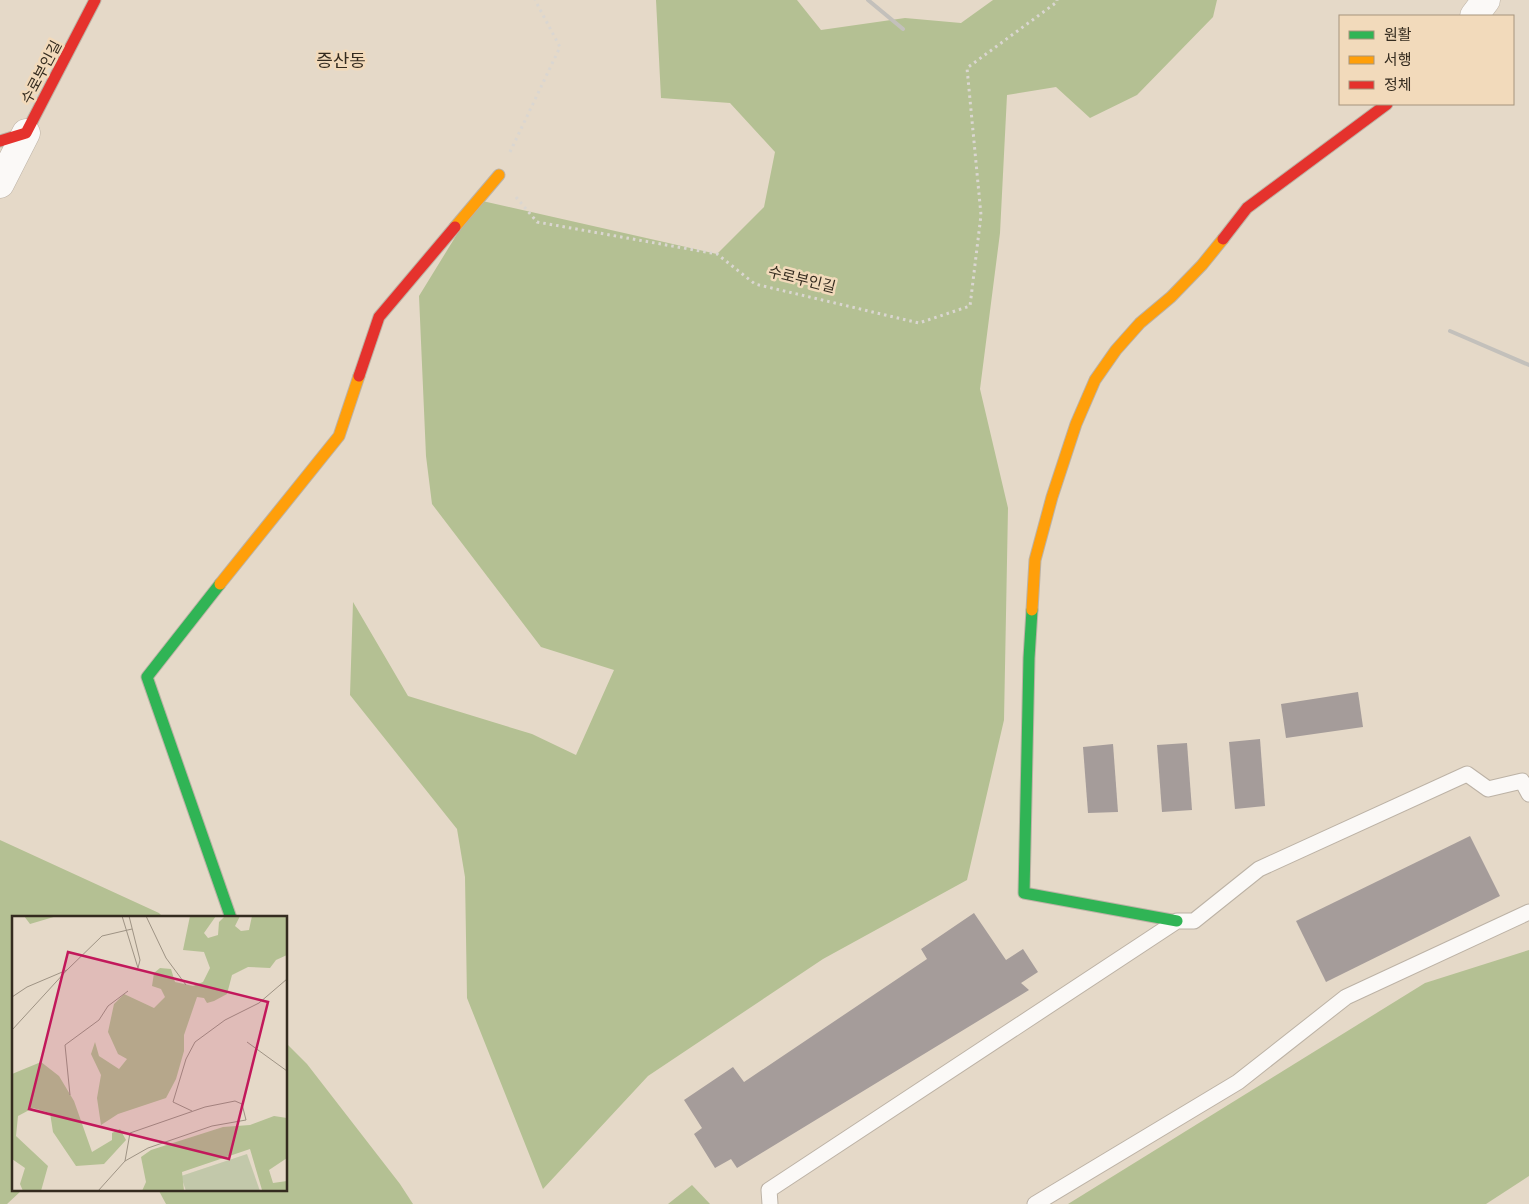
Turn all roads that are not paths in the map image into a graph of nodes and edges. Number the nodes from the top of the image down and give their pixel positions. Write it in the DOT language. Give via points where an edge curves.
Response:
graph roads {
  1 [pos="96,0"];
  2 [pos="1486,0"];
  3 [pos="1475,15"];
  4 [pos="1386,105"];
  5 [pos="26,133"];
  6 [pos="0,141"];
  7 [pos="498,175"];
  8 [pos="0,184"];
  9 [pos="1529,794"];
  10 [pos="1529,912"];
  11 [pos="230,916"];
  12 [pos="1177,921"];
  13 [pos="770,1204"];
  14 [pos="1035,1204"];
  1 -- 5 [label="street, 수로부인길"];
  2 -- 3 [label="street"];
  4 -- 12 [label="street" via="1247,208 1202,265 1116,350 1095,380 1076,424 1034,560 1024,893"];
  5 -- 6 [label="street"];
  5 -- 8 [label="street"];
  7 -- 11 [label="street" via="380,317 339,436 147,677"];
  9 -- 12 [label="lane" via="1522,781 1488,789 1467,774 1259,869 1194,921"];
  10 -- 14 [label="lane" via="1346,997 1238,1082"];
  12 -- 13 [label="lane" via="769,1190"];
}
